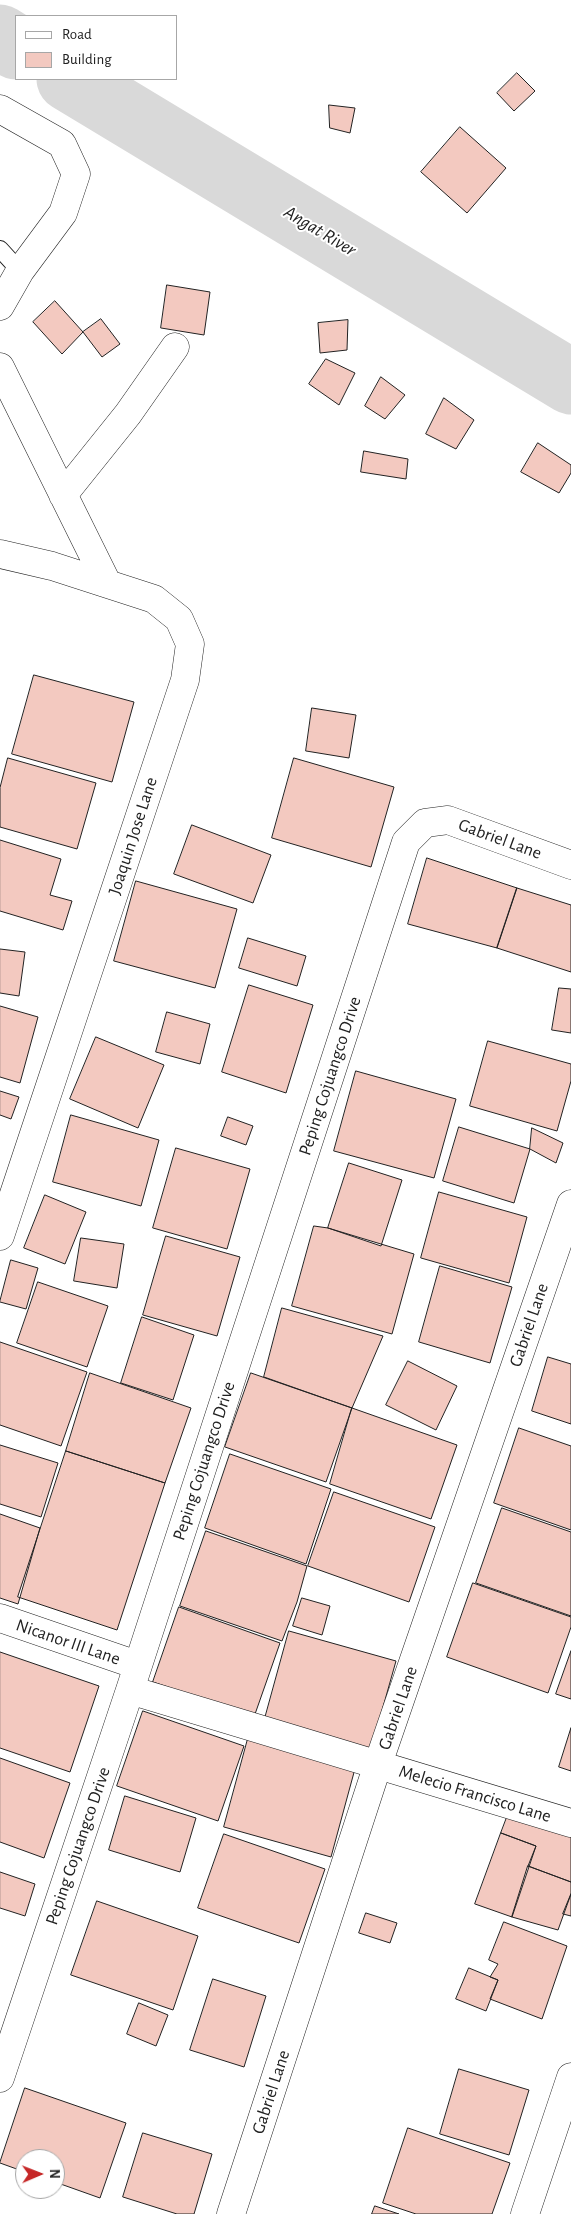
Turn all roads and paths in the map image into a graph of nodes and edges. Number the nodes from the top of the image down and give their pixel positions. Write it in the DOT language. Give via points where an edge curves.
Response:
graph roads {
  1 [pos="0,109"];
  2 [pos="0,250"];
  3 [pos="20,271"];
  4 [pos="0,306"];
  5 [pos="174,347"];
  6 [pos="0,367"];
  7 [pos="63,495"];
  8 [pos="0,554"];
  9 [pos="107,583"];
  10 [pos="406,842"];
  11 [pos="571,864"];
  12 [pos="571,1204"];
  13 [pos="0,1236"];
  14 [pos="0,1618"];
  15 [pos="134,1677"];
  16 [pos="378,1764"];
  17 [pos="571,1823"];
  18 [pos="571,2077"];
  19 [pos="0,2078"];
  20 [pos="231,2214"];
  21 [pos="525,2214"];
  1 -- 3 [label="street" via="62,144 76,174 63,213"];
  2 -- 3 [label="lane"];
  3 -- 4 [label="street"];
  5 -- 7 [label="street" via="128,414"];
  6 -- 7 [label="street"];
  7 -- 9 [label="street"];
  8 -- 9 [label="street, Joaquin Jose Lane"];
  9 -- 13 [label="street, Joaquin Jose Lane" via="154,599 179,619 190,644 184,680"];
  10 -- 11 [label="street, Gabriel Lane" via="425,822 448,820"];
  10 -- 15 [label="street, Peping Cojuangco Drive"];
  12 -- 16 [label="street, Gabriel Lane"];
  14 -- 15 [label="street, Nicanor III Lane"];
  15 -- 16 [label="street, Nicanor III Lane"];
  15 -- 19 [label="street, Peping Cojuangco Drive"];
  16 -- 17 [label="street, Melecio Francisco Lane"];
  16 -- 20 [label="street, Gabriel Lane"];
  18 -- 21 [label="street"];
}
